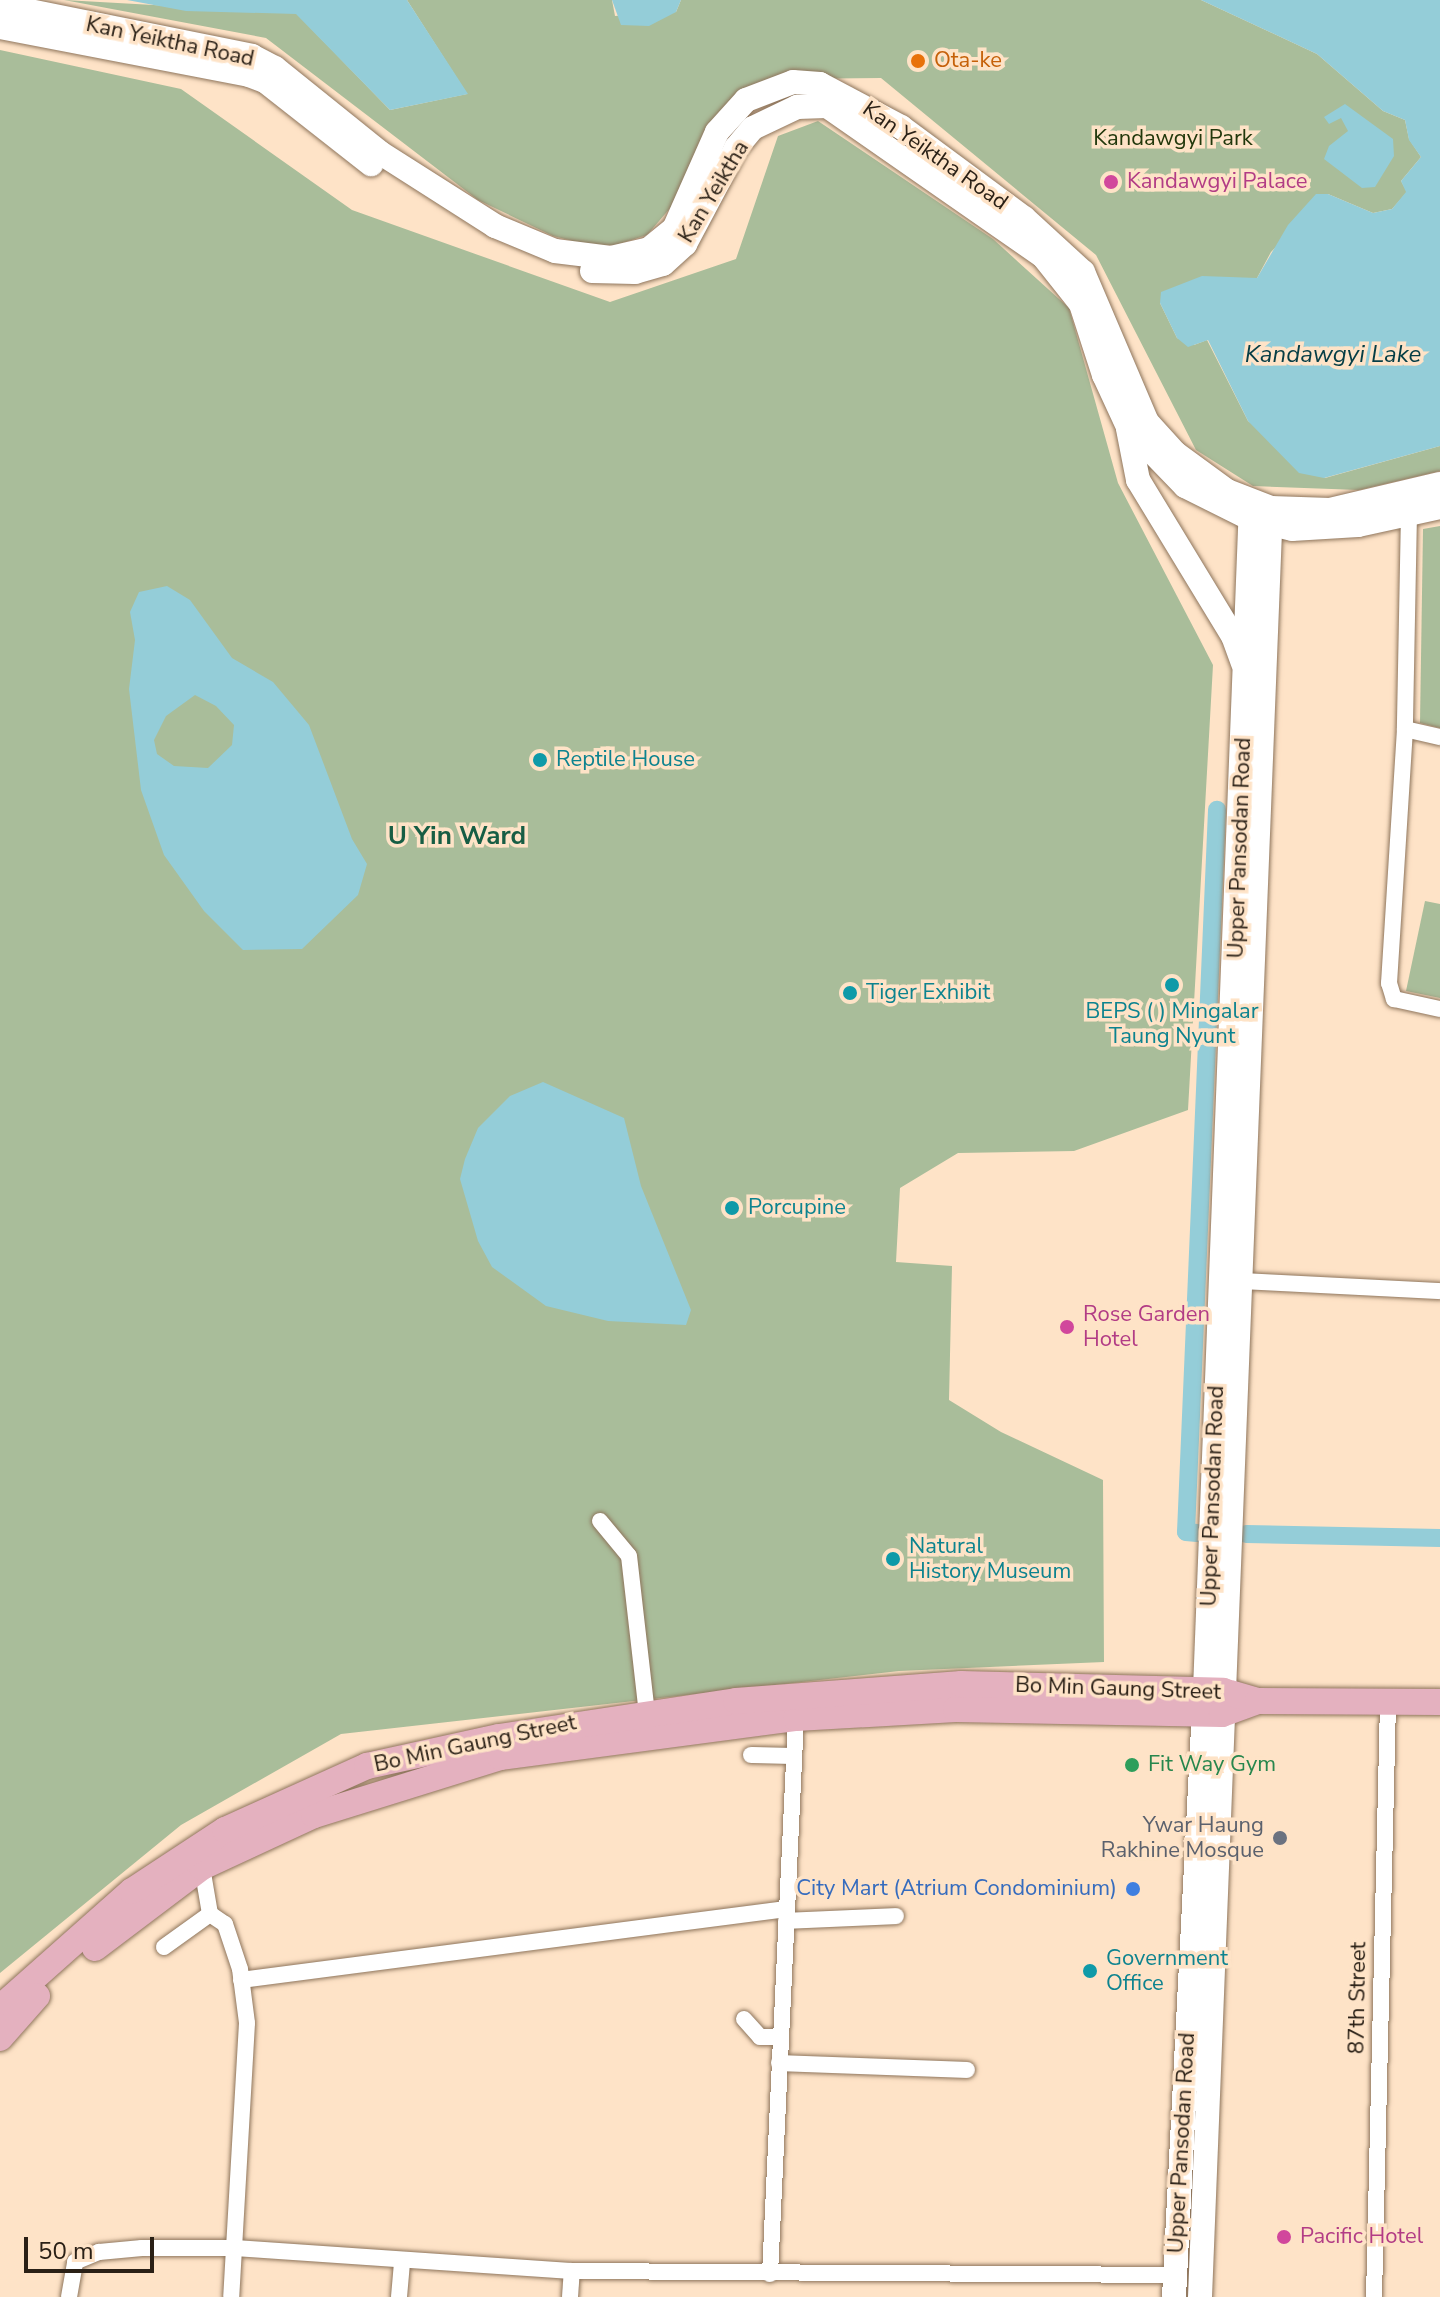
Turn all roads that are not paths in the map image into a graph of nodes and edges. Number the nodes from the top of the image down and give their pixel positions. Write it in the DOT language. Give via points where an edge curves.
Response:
graph roads {
  1 [pos="0,5"];
  2 [pos="0,27"];
  3 [pos="760,93"];
  4 [pos="772,116"];
  5 [pos="336,130"];
  6 [pos="1113,371"];
  7 [pos="1128,427"];
  8 [pos="1440,484"];
  9 [pos="1440,507"];
  10 [pos="1409,513"];
  11 [pos="1261,514"];
  12 [pos="1247,674"];
  13 [pos="1405,729"];
  14 [pos="1440,737"];
  15 [pos="1253,753"];
  16 [pos="1440,1009"];
  17 [pos="1231,1280"];
  18 [pos="1440,1291"];
  19 [pos="600,1521"];
  20 [pos="1388,1701"];
  21 [pos="1213,1702"];
  22 [pos="1440,1702"];
  23 [pos="785,1712"];
  24 [pos="647,1714"];
  25 [pos="751,1755"];
  26 [pos="794,1756"];
  27 [pos="190,1863"];
  28 [pos="210,1914"];
  29 [pos="786,1915"];
  30 [pos="896,1916"];
  31 [pos="164,1947"];
  32 [pos="241,1980"];
  33 [pos="0,2008"];
  34 [pos="744,2019"];
  35 [pos="780,2037"];
  36 [pos="0,2038"];
  37 [pos="779,2063"];
  38 [pos="967,2070"];
  39 [pos="1194,2143"];
  40 [pos="235,2248"];
  41 [pos="402,2260"];
  42 [pos="572,2271"];
  43 [pos="770,2274"];
  44 [pos="1175,2286"];
  45 [pos="69,2297"];
  46 [pos="231,2297"];
  47 [pos="399,2297"];
  48 [pos="570,2297"];
  49 [pos="1200,2297"];
  50 [pos="1374,2297"];
  1 -- 5 [label="main road, Kan Yeiktha Road" via="252,56 275,68"];
  2 -- 5 [label="main road, Kan Yeiktha" via="249,75"];
  3 -- 4 [label="main road"];
  3 -- 5 [label="main road, Kan Yeiktha Road" via="746,100 717,132 674,229 649,249 611,258 555,251 495,226"];
  3 -- 6 [label="main road, Kan Yeiktha Road" via="793,82 820,84 870,107 963,172 1083,272"];
  4 -- 5 [label="main road, Kan Yeiktha" via="736,148 685,244 663,264 635,272 568,269 534,258 451,217"];
  4 -- 6 [label="main road, Kan Yeiktha" via="797,107 827,106 1043,256 1081,304"];
  6 -- 7 [label="main road, Kan Yeiktha"];
  6 -- 11 [label="main road, Kan Yeiktha Road" via="1175,453"];
  7 -- 11 [label="main road, Kan Yeiktha" via="1185,486"];
  7 -- 12 [label="main road" via="1138,480 1233,636"];
  8 -- 11 [label="main road, Kan Yeiktha Road" via="1330,510"];
  9 -- 10 [label="main road, Kan Yeiktha"];
  10 -- 11 [label="main road, Kan Yeiktha" via="1328,529"];
  10 -- 13 [label="street"];
  11 -- 12 [label="main road, Upper Pansodan Road"];
  11 -- 15 [label="main road, Upper Pansodan Road"];
  12 -- 15 [label="main road, Upper Pansodan Road"];
  13 -- 14 [label="street"];
  13 -- 16 [label="street" via="1389,983 1394,999"];
  15 -- 17 [label="main road, Upper Pansodan Road"];
  17 -- 18 [label="street"];
  17 -- 21 [label="main road, Upper Pansodan Road"];
  19 -- 24 [label="street" via="629,1556"];
  20 -- 21 [label="main road, Bo Min Gaung Street"];
  20 -- 22 [label="main road, Bo Min Gaung Street"];
  20 -- 50 [label="street, 87th Street"];
  21 -- 23 [label="main road, Bo Min Gaung Street"];
  21 -- 23 [label="main road, Bo Min Gaung Street" via="1105,1687 961,1684"];
  21 -- 39 [label="main road, Upper Pansodan Road"];
  23 -- 24 [label="main road, Bo Min Gaung Street"];
  23 -- 26 [label="street"];
  23 -- 27 [label="main road, Bo Min Gaung Street" via="500,1757 314,1815"];
  24 -- 27 [label="main road, Bo Min Gaung Street" via="512,1734 367,1766 225,1830"];
  25 -- 26 [label="street"];
  26 -- 29 [label="street"];
  27 -- 28 [label="street"];
  27 -- 33 [label="main road, Bo Min Gaung Street" via="132,1891"];
  27 -- 36 [label="main road, Bo Min Gaung Street" via="21,2010"];
  28 -- 31 [label="street"];
  28 -- 32 [label="street" via="225,1924"];
  29 -- 30 [label="street"];
  29 -- 32 [label="street"];
  29 -- 35 [label="street"];
  32 -- 40 [label="street" via="247,2023"];
  34 -- 35 [label="street" via="760,2037"];
  35 -- 37 [label="street"];
  37 -- 38 [label="street"];
  37 -- 43 [label="street"];
  39 -- 44 [label="main road, Upper Pansodan Road"];
  39 -- 49 [label="main road, Upper Pansodan Road"];
  40 -- 41 [label="street"];
  40 -- 45 [label="street" via="99,2252 75,2262"];
  40 -- 46 [label="street"];
  41 -- 42 [label="street"];
  41 -- 47 [label="street"];
  42 -- 43 [label="street"];
  42 -- 48 [label="street"];
  43 -- 44 [label="street"];
}
